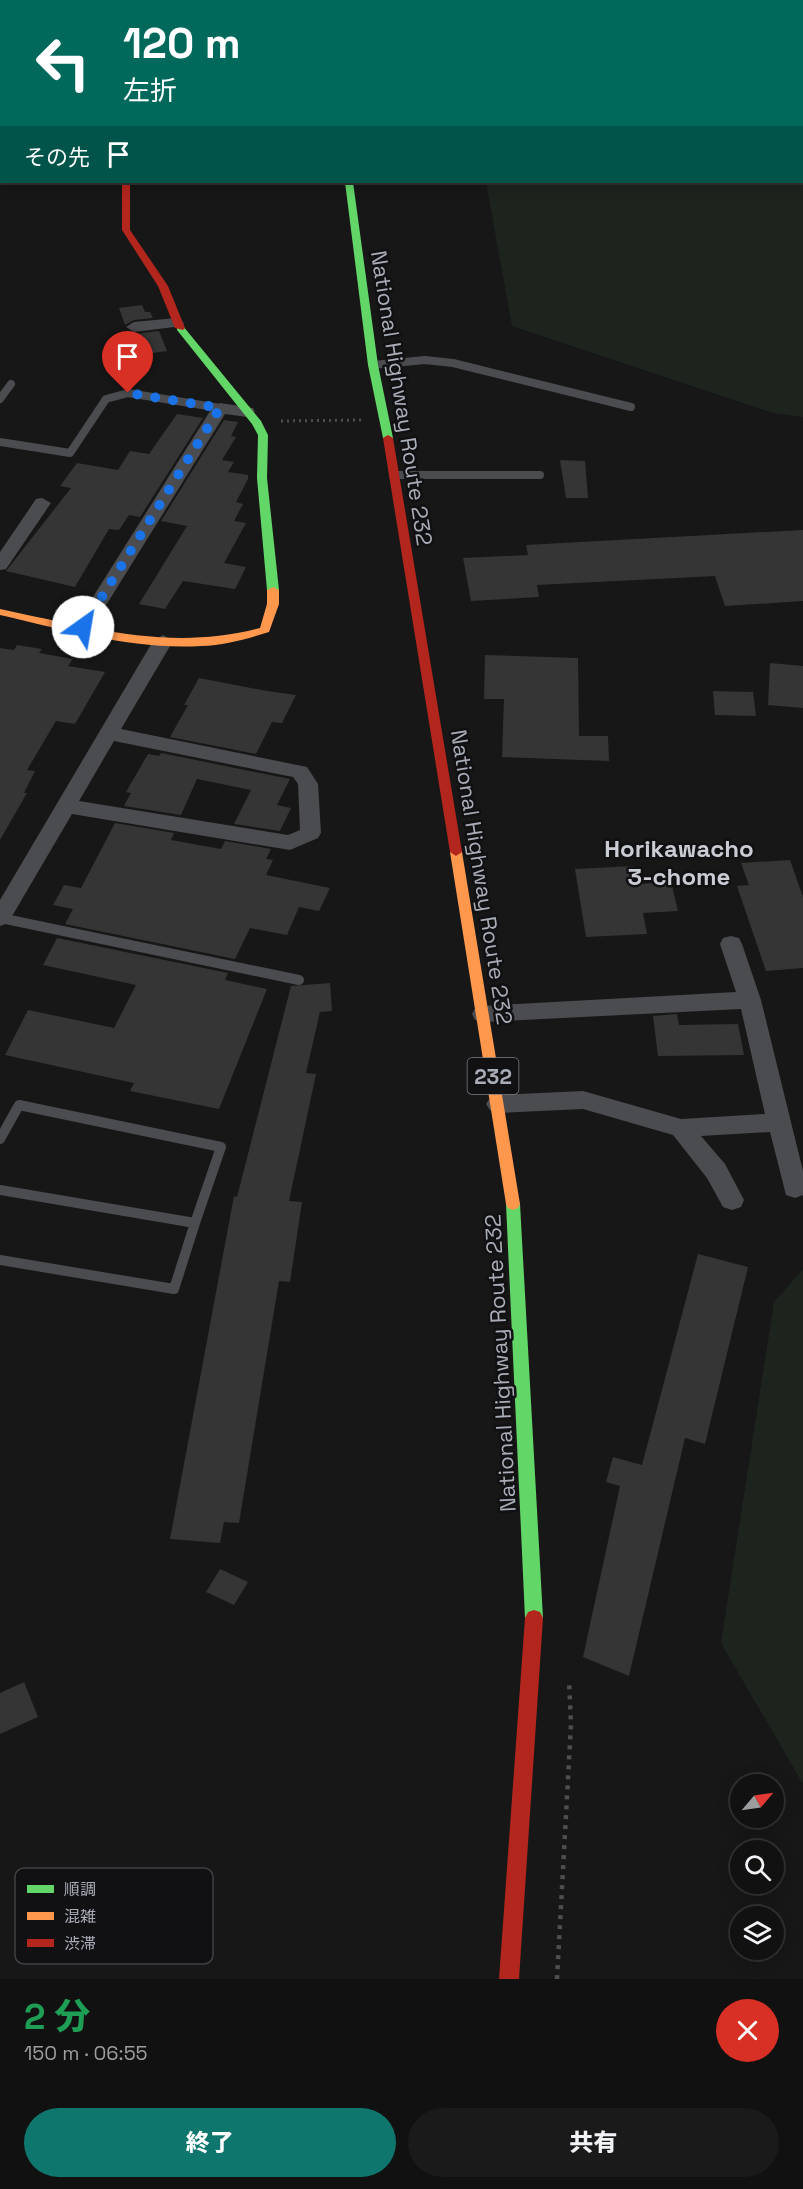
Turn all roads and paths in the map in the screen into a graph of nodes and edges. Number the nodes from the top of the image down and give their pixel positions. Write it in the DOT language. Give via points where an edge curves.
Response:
graph roads {
  1 [pos="126,183"];
  2 [pos="349,183"];
  3 [pos="176,323"];
  4 [pos="134,327"];
  5 [pos="373,364"];
  6 [pos="11,384"];
  7 [pos="0,399"];
  8 [pos="631,407"];
  9 [pos="220,408"];
  10 [pos="252,418"];
  11 [pos="385,419"];
  12 [pos="0,442"];
  13 [pos="393,475"];
  14 [pos="540,475"];
  15 [pos="42,503"];
  16 [pos="0,565"];
  17 [pos="0,612"];
  18 [pos="83,627"];
  19 [pos="163,641"];
  20 [pos="109,733"];
  21 [pos="67,806"];
  22 [pos="0,918"];
  23 [pos="731,944"];
  24 [pos="298,980"];
  25 [pos="750,1000"];
  26 [pos="483,1014"];
  27 [pos="498,1104"];
  28 [pos="779,1122"];
  29 [pos="681,1128"];
  30 [pos="0,1139"];
  31 [pos="795,1188"];
  32 [pos="0,1190"];
  33 [pos="732,1200"];
  34 [pos="195,1223"];
  35 [pos="0,1260"];
  36 [pos="509,1979"];
  1 -- 3 [label="main road" via="126,230 163,286"];
  2 -- 5 [label="main road, National Highway Route 232 / 232"];
  3 -- 4 [label="street"];
  3 -- 10 [label="main road"];
  5 -- 8 [label="lane" via="424,360 453,363"];
  5 -- 11 [label="main road, National Highway Route 232 / 232"];
  6 -- 7 [label="lane"];
  9 -- 10 [label="street"];
  9 -- 12 [label="lane" via="128,393 106,399 70,453"];
  9 -- 18 [label="street"];
  10 -- 11 [label="path"];
  10 -- 19 [label="main road" via="262,435 261,478 273,573 273,604 265,630 252,637 212,644"];
  11 -- 13 [label="main road, National Highway Route 232 / 232"];
  13 -- 14 [label="lane"];
  13 -- 26 [label="main road, National Highway Route 232 / 232"];
  15 -- 16 [label="street"];
  17 -- 18 [label="main road"];
  18 -- 19 [label="main road"];
  19 -- 20 [label="street"];
  20 -- 21 [label="street"];
  20 -- 21 [label="street" via="300,772 308,784 311,833 290,843"];
  21 -- 22 [label="street"];
  22 -- 24 [label="lane"];
  23 -- 25 [label="street"];
  25 -- 26 [label="street"];
  25 -- 28 [label="street"];
  26 -- 27 [label="main road, National Highway Route 232 / 232"];
  27 -- 29 [label="street" via="583,1100"];
  27 -- 36 [label="main road, National Highway Route 232 / 232" via="512,1190 535,1635"];
  28 -- 29 [label="street"];
  28 -- 31 [label="street"];
  29 -- 33 [label="street" via="716,1171"];
  30 -- 34 [label="lane" via="19,1105 221,1147"];
  32 -- 34 [label="lane"];
  34 -- 35 [label="lane" via="174,1289"];
}
